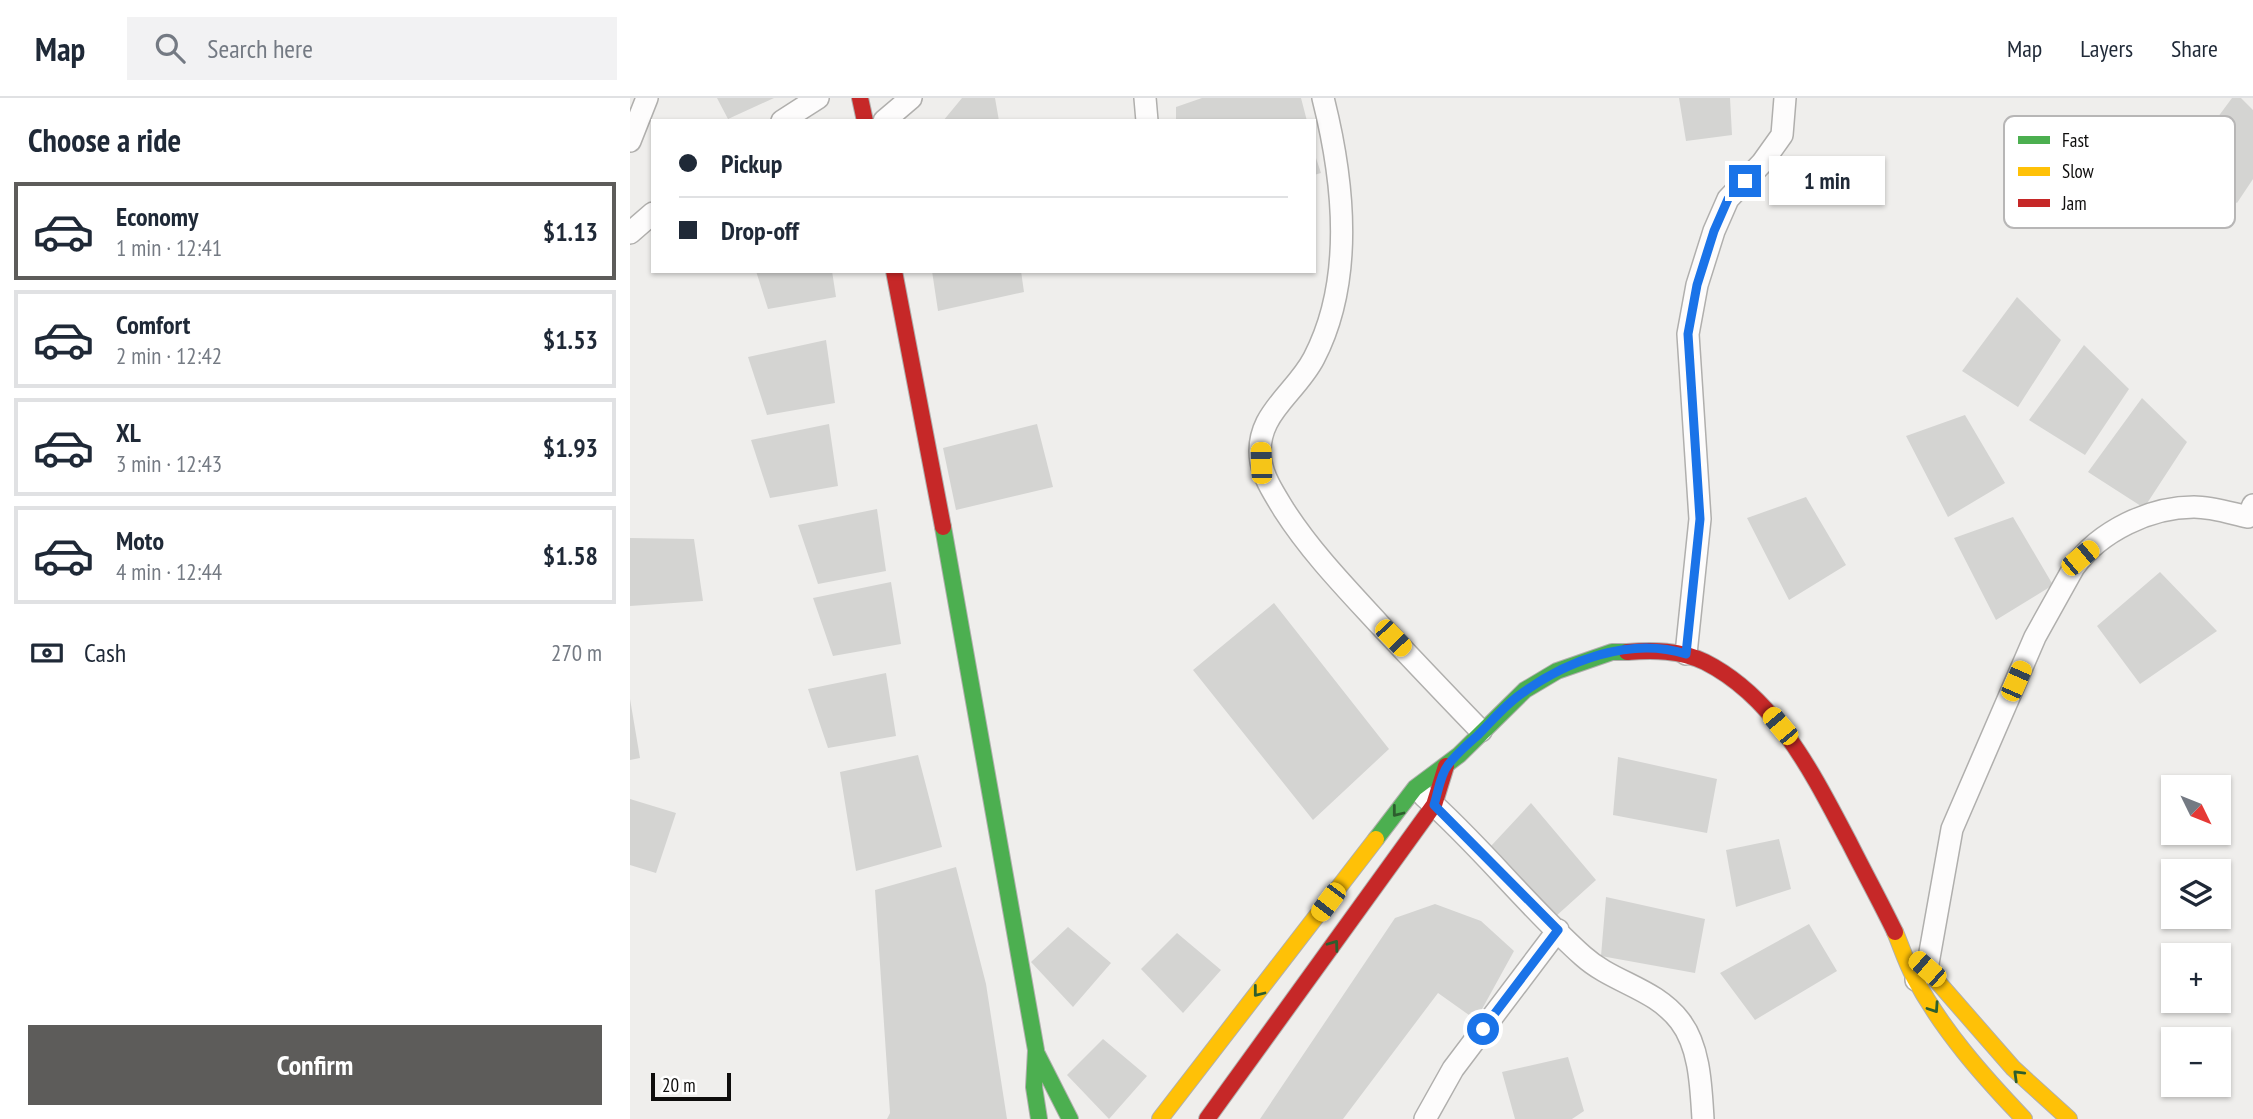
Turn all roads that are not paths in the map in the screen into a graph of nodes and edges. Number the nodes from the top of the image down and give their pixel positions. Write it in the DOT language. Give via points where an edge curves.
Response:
graph roads {
  1 [pos="647,98"];
  2 [pos="818,98"];
  3 [pos="860,98"];
  4 [pos="911,98"];
  5 [pos="1145,98"];
  6 [pos="1323,98"];
  7 [pos="1785,98"];
  8 [pos="785,119"];
  9 [pos="865,119"];
  10 [pos="886,119"];
  11 [pos="1147,119"];
  12 [pos="630,141"];
  13 [pos="651,215"];
  14 [pos="630,233"];
  15 [pos="894,273"];
  16 [pos="2251,514"];
  17 [pos="1686,654"];
  18 [pos="1481,732"];
  19 [pos="1446,766"];
  20 [pos="1415,788"];
  21 [pos="1434,805"];
  22 [pos="1558,930"];
  23 [pos="1922,975"];
  24 [pos="1036,1051"];
  25 [pos="1039,1119"];
  26 [pos="1070,1119"];
  27 [pos="1160,1119"];
  28 [pos="1207,1119"];
  29 [pos="1425,1119"];
  30 [pos="1703,1119"];
  31 [pos="2024,1119"];
  32 [pos="2069,1119"];
  1 -- 12 [label="street"];
  2 -- 8 [label="street"];
  3 -- 9 [label="main road"];
  4 -- 10 [label="street"];
  5 -- 11 [label="street"];
  6 -- 18 [label="street" via="1339,199 1342,246 1338,284 1314,359 1266,419 1261,463 1270,488 1322,564"];
  7 -- 17 [label="street" via="1782,135 1728,199 1714,231 1688,334 1700,519"];
  13 -- 14 [label="street"];
  15 -- 24 [label="main road"];
  16 -- 23 [label="street" via="2193,507 2130,521 2080,558 2035,637 1952,829"];
  17 -- 18 [label="main road" via="1647,648 1591,657 1555,672 1519,695"];
  17 -- 23 [label="main road" via="1723,672 1755,697 1792,741 1821,786 1902,948"];
  18 -- 19 [label="main road"];
  19 -- 20 [label="main road"];
  19 -- 21 [label="main road"];
  20 -- 21 [label="street"];
  20 -- 27 [label="main road, one-way"];
  21 -- 22 [label="street"];
  28 -- 21 [label="main road, one-way"];
  22 -- 29 [label="street" via="1453,1069"];
  22 -- 30 [label="street" via="1602,972 1647,992 1681,1023 1696,1057"];
  23 -- 31 [label="main road, one-way" via="1987,1081"];
  32 -- 23 [label="main road, one-way" via="2007,1064"];
  24 -- 25 [label="main road" via="1034,1087"];
  24 -- 26 [label="main road"];
}
